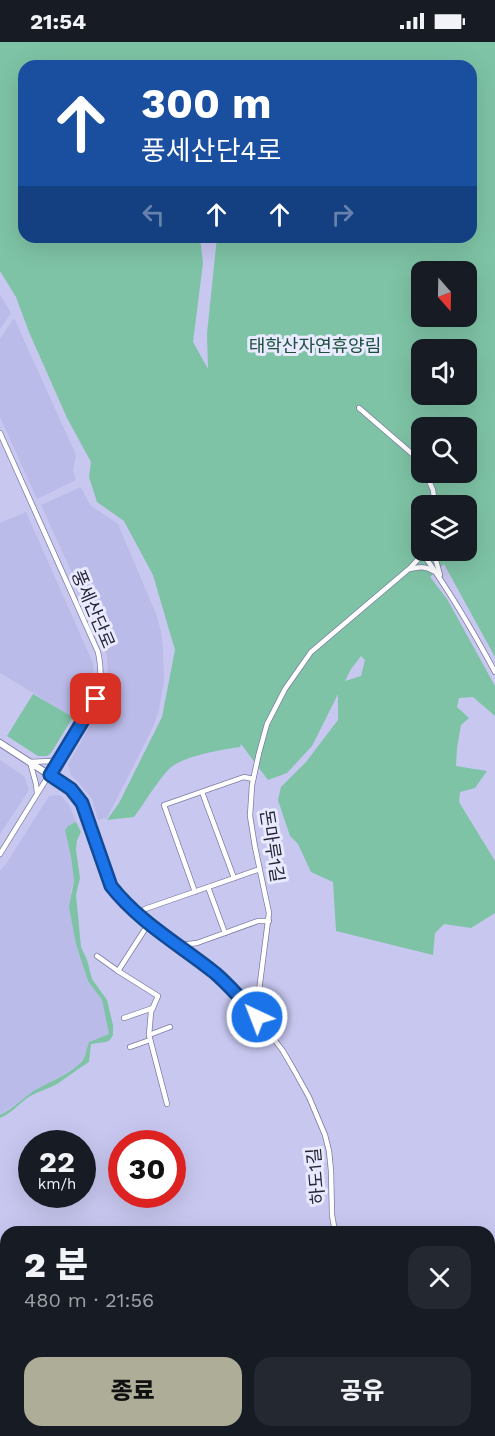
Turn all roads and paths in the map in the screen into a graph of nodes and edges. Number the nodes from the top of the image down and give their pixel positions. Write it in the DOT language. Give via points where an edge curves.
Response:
graph roads {
  1 [pos="359,408"];
  2 [pos="0,433"];
  3 [pos="411,453"];
  4 [pos="416,561"];
  5 [pos="430,561"];
  6 [pos="436,561"];
  7 [pos="408,570"];
  8 [pos="438,574"];
  9 [pos="443,583"];
  10 [pos="495,672"];
  11 [pos="0,743"];
  12 [pos="61,757"];
  13 [pos="30,762"];
  14 [pos="50,775"];
  15 [pos="254,779"];
  16 [pos="202,792"];
  17 [pos="37,794"];
  18 [pos="90,826"];
  19 [pos="0,854"];
  20 [pos="260,869"];
  21 [pos="234,878"];
  22 [pos="208,887"];
  23 [pos="195,892"];
  24 [pos="140,916"];
  25 [pos="269,921"];
  26 [pos="149,923"];
  27 [pos="225,933"];
  28 [pos="177,944"];
  29 [pos="196,948"];
  30 [pos="97,956"];
  31 [pos="197,959"];
  32 [pos="118,971"];
  33 [pos="260,989"];
  34 [pos="238,996"];
  35 [pos="153,1008"];
  36 [pos="257,1017"];
  37 [pos="124,1018"];
  38 [pos="170,1027"];
  39 [pos="149,1037"];
  40 [pos="130,1047"];
  41 [pos="167,1104"];
  42 [pos="334,1226"];
  1 -- 3 [label="street"];
  2 -- 12 [label="street, 풍세산단로" via="98,652 101,682 96,699"];
  4 -- 7 [label="street, 돈마루1길"];
  5 -- 8 [label="street"];
  6 -- 9 [label="street"];
  7 -- 8 [label="street" via="429,568"];
  7 -- 15 [label="street, 돈마루1길" via="303,662 267,724"];
  8 -- 9 [label="street"];
  9 -- 10 [label="street"];
  11 -- 13 [label="street"];
  12 -- 13 [label="street"];
  12 -- 14 [label="street, 풍세산단로"];
  13 -- 14 [label="street"];
  13 -- 17 [label="street"];
  14 -- 17 [label="street, 풍세산단로"];
  14 -- 18 [label="street" via="71,789 82,803"];
  15 -- 16 [label="street" via="244,777"];
  15 -- 20 [label="street, 돈마루1길" via="250,816"];
  16 -- 21 [label="street"];
  16 -- 23 [label="street" via="165,805"];
  17 -- 19 [label="street, 풍세산단로"];
  18 -- 24 [label="street" via="111,886"];
  20 -- 21 [label="street"];
  20 -- 25 [label="street, 돈마루1길"];
  21 -- 22 [label="street"];
  22 -- 23 [label="street"];
  22 -- 27 [label="street"];
  23 -- 24 [label="street" via="145,909"];
  24 -- 26 [label="street"];
  25 -- 27 [label="street"];
  25 -- 33 [label="street, 돈마루1길"];
  26 -- 28 [label="street"];
  26 -- 32 [label="street"];
  27 -- 29 [label="street"];
  28 -- 29 [label="street"];
  28 -- 31 [label="street"];
  29 -- 31 [label="street"];
  30 -- 32 [label="street"];
  31 -- 34 [label="street"];
  32 -- 35 [label="street" via="158,996"];
  33 -- 34 [label="street" via="251,1000"];
  33 -- 36 [label="street, 돈마루1길"];
  34 -- 36 [label="street"];
  35 -- 37 [label="street"];
  35 -- 39 [label="street"];
  36 -- 42 [label="street, 하도1길" via="283,1051 318,1120 329,1151"];
  38 -- 39 [label="street"];
  39 -- 40 [label="street"];
  39 -- 41 [label="street"];
}
